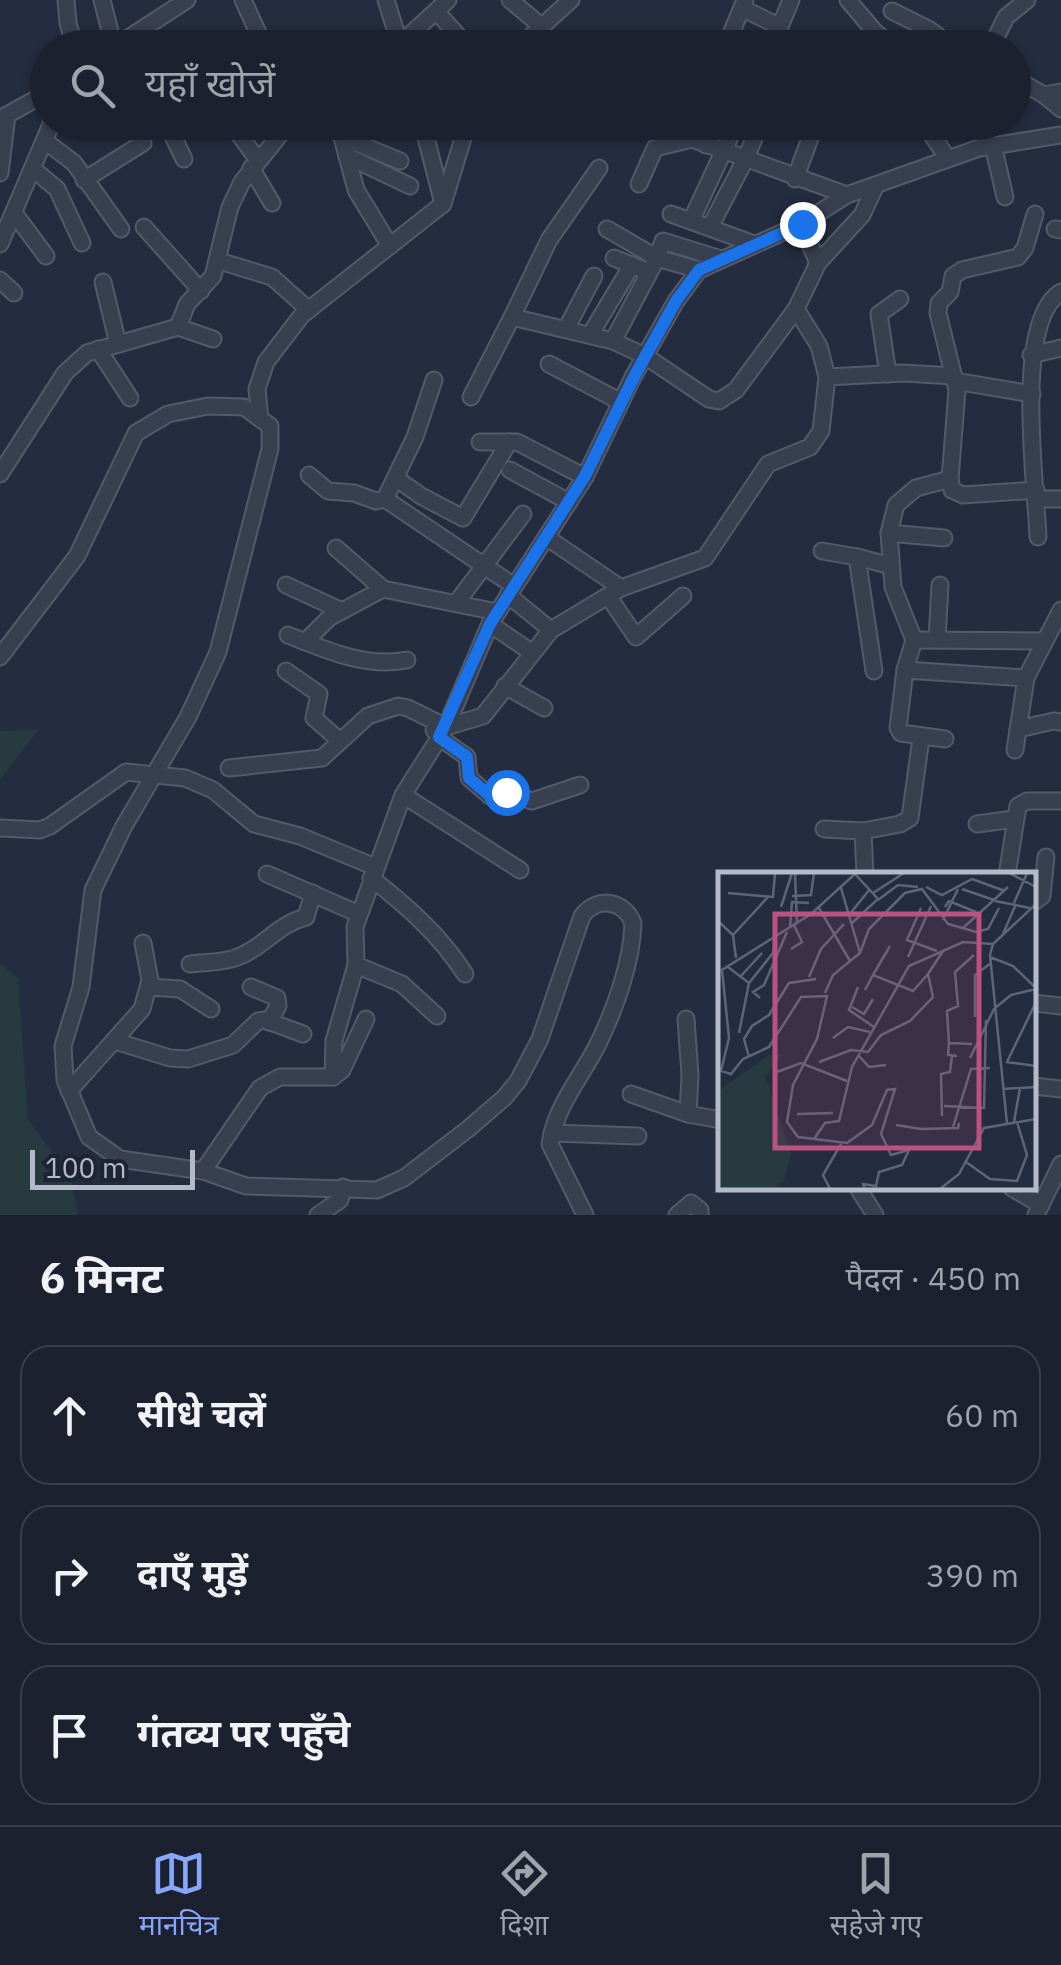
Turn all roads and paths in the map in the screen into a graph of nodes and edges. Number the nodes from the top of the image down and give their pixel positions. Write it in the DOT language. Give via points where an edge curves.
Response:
graph roads {
  1 [pos="66,0"];
  2 [pos="102,0"];
  3 [pos="188,0"];
  4 [pos="243,0"];
  5 [pos="510,0"];
  6 [pos="571,0"];
  7 [pos="791,0"];
  8 [pos="848,0"];
  9 [pos="998,0"];
  10 [pos="389,2"];
  11 [pos="443,3"];
  12 [pos="744,4"];
  13 [pos="1021,5"];
  14 [pos="896,6"];
  15 [pos="540,26"];
  16 [pos="780,28"];
  17 [pos="70,30"];
  18 [pos="110,30"];
  19 [pos="141,30"];
  20 [pos="257,30"];
  21 [pos="396,30"];
  22 [pos="416,30"];
  23 [pos="459,30"];
  24 [pos="536,30"];
  25 [pos="733,30"];
  26 [pos="874,30"];
  27 [pos="878,30"];
  28 [pos="930,30"];
  29 [pos="1000,30"];
  30 [pos="1053,94"];
  31 [pos="30,102"];
  32 [pos="1061,109"];
  33 [pos="3,117"];
  34 [pos="1061,135"];
  35 [pos="1031,139"];
  36 [pos="144,140"];
  37 [pos="175,140"];
  38 [pos="240,140"];
  39 [pos="275,140"];
  40 [pos="343,140"];
  41 [pos="351,140"];
  42 [pos="427,140"];
  43 [pos="463,140"];
  44 [pos="683,140"];
  45 [pos="703,140"];
  46 [pos="729,140"];
  47 [pos="754,140"];
  48 [pos="810,140"];
  49 [pos="935,140"];
  50 [pos="1027,140"];
  51 [pos="45,141"];
  52 [pos="993,145"];
  53 [pos="724,153"];
  54 [pos="347,156"];
  55 [pos="184,159"];
  56 [pos="948,159"];
  57 [pos="746,160"];
  58 [pos="400,161"];
  59 [pos="254,164"];
  60 [pos="599,168"];
  61 [pos="33,169"];
  62 [pos="0,174"];
  63 [pos="796,179"];
  64 [pos="84,180"];
  65 [pos="639,184"];
  66 [pos="876,185"];
  67 [pos="410,186"];
  68 [pos="847,195"];
  69 [pos="1006,197"];
  70 [pos="272,203"];
  71 [pos="443,204"];
  72 [pos="14,213"];
  73 [pos="671,214"];
  74 [pos="1035,214"];
  75 [pos="691,221"];
  76 [pos="802,224"];
  77 [pos="144,227"];
  78 [pos="710,227"];
  79 [pos="120,229"];
  80 [pos="607,229"];
  81 [pos="82,243"];
  82 [pos="0,244"];
  83 [pos="754,244"];
  84 [pos="390,246"];
  85 [pos="46,256"];
  86 [pos="614,258"];
  87 [pos="720,259"];
  88 [pos="218,262"];
  89 [pos="818,262"];
  90 [pos="653,265"];
  91 [pos="632,266"];
  92 [pos="699,270"];
  93 [pos="594,276"];
  94 [pos="0,280"];
  95 [pos="103,282"];
  96 [pos="202,290"];
  97 [pos="1061,292"];
  98 [pos="14,293"];
  99 [pos="900,299"];
  100 [pos="796,309"];
  101 [pos="309,310"];
  102 [pos="512,317"];
  103 [pos="178,328"];
  104 [pos="566,330"];
  105 [pos="590,335"];
  106 [pos="213,339"];
  107 [pos="613,341"];
  108 [pos="118,344"];
  109 [pos="98,349"];
  110 [pos="1061,350"];
  111 [pos="1032,355"];
  112 [pos="646,356"];
  113 [pos="548,364"];
  114 [pos="888,374"];
  115 [pos="827,377"];
  116 [pos="954,379"];
  117 [pos="434,380"];
  118 [pos="1032,394"];
  119 [pos="471,397"];
  120 [pos="130,398"];
  121 [pos="621,402"];
  122 [pos="260,419"];
  123 [pos="480,442"];
  124 [pos="509,442"];
  125 [pos="510,470"];
  126 [pos="0,474"];
  127 [pos="309,475"];
  128 [pos="585,476"];
  129 [pos="397,479"];
  130 [pos="950,479"];
  131 [pos="1036,494"];
  132 [pos="385,498"];
  133 [pos="1061,499"];
  134 [pos="568,502"];
  135 [pos="523,514"];
  136 [pos="890,534"];
  137 [pos="546,537"];
  138 [pos="1038,537"];
  139 [pos="944,538"];
  140 [pos="336,548"];
  141 [pos="822,551"];
  142 [pos="857,558"];
  143 [pos="482,564"];
  144 [pos="891,566"];
  145 [pos="286,585"];
  146 [pos="940,585"];
  147 [pos="383,590"];
  148 [pos="511,590"];
  149 [pos="614,592"];
  150 [pos="683,596"];
  151 [pos="456,602"];
  152 [pos="1061,610"];
  153 [pos="342,611"];
  154 [pos="494,618"];
  155 [pos="551,630"];
  156 [pos="288,635"];
  157 [pos="937,639"];
  158 [pos="914,640"];
  159 [pos="970,640"];
  160 [pos="1042,641"];
  161 [pos="305,642"];
  162 [pos="531,652"];
  163 [pos="0,657"];
  164 [pos="407,660"];
  165 [pos="904,670"];
  166 [pos="286,671"];
  167 [pos="874,671"];
  168 [pos="971,674"];
  169 [pos="1026,678"];
  170 [pos="505,686"];
  171 [pos="544,708"];
  172 [pos="1061,722"];
  173 [pos="1018,729"];
  174 [pos="443,732"];
  175 [pos="921,738"];
  176 [pos="945,739"];
  177 [pos="340,741"];
  178 [pos="1015,750"];
  179 [pos="229,768"];
  180 [pos="154,776"];
  181 [pos="580,785"];
  182 [pos="403,796"];
  183 [pos="1061,801"];
  184 [pos="1014,819"];
  185 [pos="977,824"];
  186 [pos="0,828"];
  187 [pos="824,830"];
  188 [pos="863,832"];
  189 [pos="1046,858"];
  190 [pos="520,870"];
  191 [pos="373,872"];
  192 [pos="865,872"];
  193 [pos="1007,872"];
  194 [pos="267,874"];
  195 [pos="313,893"];
  196 [pos="1038,898"];
  197 [pos="1061,898"];
  198 [pos="359,914"];
  199 [pos="142,943"];
  200 [pos="190,964"];
  201 [pos="356,965"];
  202 [pos="466,974"];
  203 [pos="251,987"];
  204 [pos="148,988"];
  205 [pos="1036,1003"];
  206 [pos="1061,1006"];
  207 [pos="211,1009"];
  208 [pos="437,1016"];
  209 [pos="366,1019"];
  210 [pos="686,1019"];
  211 [pos="269,1022"];
  212 [pos="303,1034"];
  213 [pos="115,1041"];
  214 [pos="334,1076"];
  215 [pos="1036,1086"];
  216 [pos="1061,1089"];
  217 [pos="69,1091"];
  218 [pos="631,1094"];
  219 [pos="688,1114"];
  220 [pos="718,1119"];
  221 [pos="552,1133"];
  222 [pos="638,1136"];
  223 [pos="1061,1164"];
  224 [pos="204,1171"];
  225 [pos="343,1187"];
  226 [pos="859,1190"];
  227 [pos="1014,1190"];
  228 [pos="1038,1210"];
  229 [pos="318,1215"];
  230 [pos="585,1215"];
  231 [pos="676,1215"];
  232 [pos="700,1215"];
  233 [pos="875,1215"];
  1 -- 17 [label="street"];
  2 -- 18 [label="street"];
  3 -- 19 [label="street"];
  4 -- 20 [label="street"];
  5 -- 15 [label="street"];
  6 -- 15 [label="street"];
  7 -- 16 [label="street"];
  8 -- 26 [label="street"];
  9 -- 13 [label="street"];
  10 -- 21 [label="street"];
  11 -- 22 [label="street"];
  11 -- 23 [label="street"];
  12 -- 16 [label="street"];
  12 -- 25 [label="street"];
  13 -- 29 [label="street"];
  14 -- 27 [label="street"];
  14 -- 28 [label="street"];
  15 -- 24 [label="street"];
  30 -- 32 [label="street"];
  31 -- 33 [label="street"];
  33 -- 62 [label="street"];
  34 -- 35 [label="street"];
  36 -- 64 [label="street"];
  37 -- 55 [label="street"];
  38 -- 59 [label="street"];
  39 -- 59 [label="street"];
  40 -- 54 [label="street"];
  41 -- 58 [label="street"];
  42 -- 71 [label="street"];
  43 -- 71 [label="street"];
  44 -- 65 [label="street" via="655,148"];
  45 -- 53 [label="street"];
  46 -- 53 [label="street"];
  47 -- 57 [label="street"];
  48 -- 63 [label="street"];
  49 -- 56 [label="street"];
  50 -- 52 [label="street"];
  51 -- 61 [label="street"];
  51 -- 64 [label="street"];
  52 -- 56 [label="street"];
  52 -- 69 [label="street"];
  53 -- 57 [label="street"];
  53 -- 75 [label="street"];
  54 -- 67 [label="street"];
  54 -- 84 [label="street" via="356,190"];
  56 -- 66 [label="street"];
  57 -- 63 [label="street"];
  57 -- 78 [label="street"];
  59 -- 70 [label="street"];
  59 -- 88 [label="street" via="230,207"];
  60 -- 102 [label="street" via="549,240"];
  61 -- 72 [label="street"];
  61 -- 81 [label="street" via="57,189"];
  63 -- 68 [label="street"];
  64 -- 79 [label="street"];
  66 -- 68 [label="street"];
  66 -- 89 [label="street" via="862,216"];
  68 -- 76 [label="street"];
  71 -- 84 [label="street"];
  72 -- 82 [label="street"];
  72 -- 85 [label="street"];
  73 -- 75 [label="street"];
  74 -- 116 [label="street" via="1018,257 962,270 939,303"];
  75 -- 78 [label="street"];
  76 -- 83 [label="street"];
  76 -- 89 [label="street"];
  77 -- 96 [label="street"];
  78 -- 83 [label="street"];
  80 -- 90 [label="street"];
  83 -- 87 [label="street"];
  84 -- 101 [label="street"];
  86 -- 91 [label="street"];
  87 -- 90 [label="street" via="663,241"];
  87 -- 92 [label="street"];
  88 -- 96 [label="street"];
  88 -- 101 [label="street" via="272,277"];
  89 -- 100 [label="street"];
  90 -- 91 [label="street"];
  90 -- 92 [label="street"];
  90 -- 107 [label="street"];
  91 -- 105 [label="street"];
  92 -- 112 [label="street"];
  93 -- 104 [label="street"];
  94 -- 98 [label="street"];
  95 -- 108 [label="street"];
  96 -- 103 [label="street" via="187,304"];
  97 -- 111 [label="street" via="1039,319"];
  99 -- 114 [label="street" via="879,314"];
  100 -- 112 [label="street" via="736,390 720,401"];
  100 -- 115 [label="street" via="819,346"];
  101 -- 122 [label="street" via="259,375"];
  102 -- 104 [label="street"];
  102 -- 119 [label="street"];
  103 -- 106 [label="street"];
  103 -- 108 [label="street"];
  104 -- 105 [label="street"];
  105 -- 107 [label="street"];
  107 -- 112 [label="street"];
  108 -- 109 [label="street"];
  109 -- 120 [label="street"];
  109 -- 126 [label="street" via="65,373"];
  110 -- 111 [label="street"];
  111 -- 118 [label="street"];
  112 -- 121 [label="street"];
  113 -- 121 [label="street"];
  114 -- 115 [label="street"];
  114 -- 116 [label="street"];
  115 -- 149 [label="street" via="822,430 810,447 768,464 705,558"];
  116 -- 118 [label="street"];
  116 -- 130 [label="street"];
  117 -- 129 [label="street"];
  118 -- 131 [label="street"];
  121 -- 128 [label="street"];
  122 -- 163 [label="street" via="244,407 208,406 168,414 136,434 77,556"];
  122 -- 180 [label="street" via="270,426 270,449 218,652"];
  123 -- 124 [label="street"];
  124 -- 128 [label="street"];
  124 -- 129 [label="street" via="464,518"];
  125 -- 134 [label="street"];
  127 -- 132 [label="street" via="328,491"];
  128 -- 134 [label="street"];
  129 -- 132 [label="street"];
  130 -- 131 [label="street" via="952,490 963,495"];
  130 -- 136 [label="street" via="916,488 896,505"];
  131 -- 133 [label="street"];
  131 -- 138 [label="street"];
  132 -- 143 [label="street"];
  134 -- 137 [label="street"];
  135 -- 143 [label="street"];
  136 -- 139 [label="street"];
  136 -- 144 [label="street"];
  137 -- 148 [label="street"];
  137 -- 149 [label="street"];
  140 -- 147 [label="street"];
  141 -- 142 [label="street"];
  142 -- 144 [label="street"];
  142 -- 167 [label="street"];
  143 -- 148 [label="street"];
  143 -- 151 [label="street"];
  144 -- 158 [label="street" via="892,587"];
  145 -- 153 [label="street"];
  146 -- 157 [label="street"];
  147 -- 151 [label="street"];
  147 -- 153 [label="street"];
  148 -- 154 [label="street"];
  148 -- 155 [label="street"];
  149 -- 150 [label="street" via="636,637"];
  149 -- 155 [label="street"];
  151 -- 154 [label="street"];
  152 -- 160 [label="street"];
  153 -- 161 [label="street"];
  154 -- 162 [label="street"];
  154 -- 174 [label="street"];
  155 -- 162 [label="street"];
  156 -- 161 [label="street"];
  157 -- 158 [label="street"];
  157 -- 159 [label="street"];
  158 -- 165 [label="street"];
  159 -- 160 [label="street"];
  159 -- 168 [label="street"];
  160 -- 169 [label="street"];
  161 -- 164 [label="street" via="342,657"];
  162 -- 170 [label="street"];
  165 -- 168 [label="street"];
  165 -- 175 [label="street" via="898,728"];
  166 -- 177 [label="street" via="319,694 314,718"];
  168 -- 169 [label="street"];
  169 -- 173 [label="street"];
  170 -- 171 [label="street"];
  170 -- 174 [label="street" via="483,716"];
  172 -- 173 [label="street"];
  173 -- 178 [label="street"];
  174 -- 177 [label="street" via="408,708 387,708"];
  174 -- 181 [label="street" via="467,757 469,778 490,796 506,792 532,801"];
  174 -- 182 [label="street"];
  175 -- 176 [label="street"];
  175 -- 188 [label="street" via="910,818"];
  177 -- 179 [label="street" via="322,758"];
  180 -- 186 [label="street" via="126,772 40,830"];
  180 -- 191 [label="street" via="196,780 254,824 300,836"];
  180 -- 217 [label="street" via="93,890 81,988 62,1046"];
  182 -- 190 [label="street"];
  182 -- 191 [label="street"];
  183 -- 184 [label="street" via="1027,801"];
  184 -- 185 [label="street"];
  184 -- 193 [label="street"];
  187 -- 188 [label="street"];
  188 -- 192 [label="street"];
  189 -- 196 [label="street"];
  191 -- 198 [label="street"];
  191 -- 202 [label="street"];
  194 -- 195 [label="street"];
  195 -- 198 [label="street"];
  195 -- 200 [label="street" via="306,917 286,923 257,947 227,960"];
  196 -- 197 [label="street"];
  198 -- 201 [label="street"];
  199 -- 204 [label="street"];
  201 -- 208 [label="street" via="402,984"];
  201 -- 214 [label="street" via="334,1042"];
  203 -- 211 [label="street" via="277,998"];
  204 -- 207 [label="street" via="180,990"];
  204 -- 213 [label="street" via="142,1008"];
  205 -- 206 [label="street"];
  209 -- 214 [label="street"];
  210 -- 219 [label="street"];
  211 -- 212 [label="street"];
  211 -- 213 [label="street" via="258,1022 233,1045 188,1060"];
  213 -- 217 [label="street"];
  214 -- 224 [label="street" via="280,1077 260,1088"];
  215 -- 216 [label="street"];
  217 -- 224 [label="street" via="89,1138 120,1159"];
  218 -- 219 [label="street"];
  219 -- 220 [label="street"];
  221 -- 222 [label="street"];
  221 -- 225 [label="street" via="616,998 634,923 618,905 598,904 582,916 540,1038 504,1098 404,1178 377,1190"];
  221 -- 230 [label="street" via="550,1144"];
  223 -- 228 [label="street"];
  224 -- 225 [label="street" via="246,1186"];
  225 -- 229 [label="street" via="340,1200"];
  226 -- 233 [label="street"];
  227 -- 228 [label="street"];
  231 -- 232 [label="street" via="691,1204"];
}
